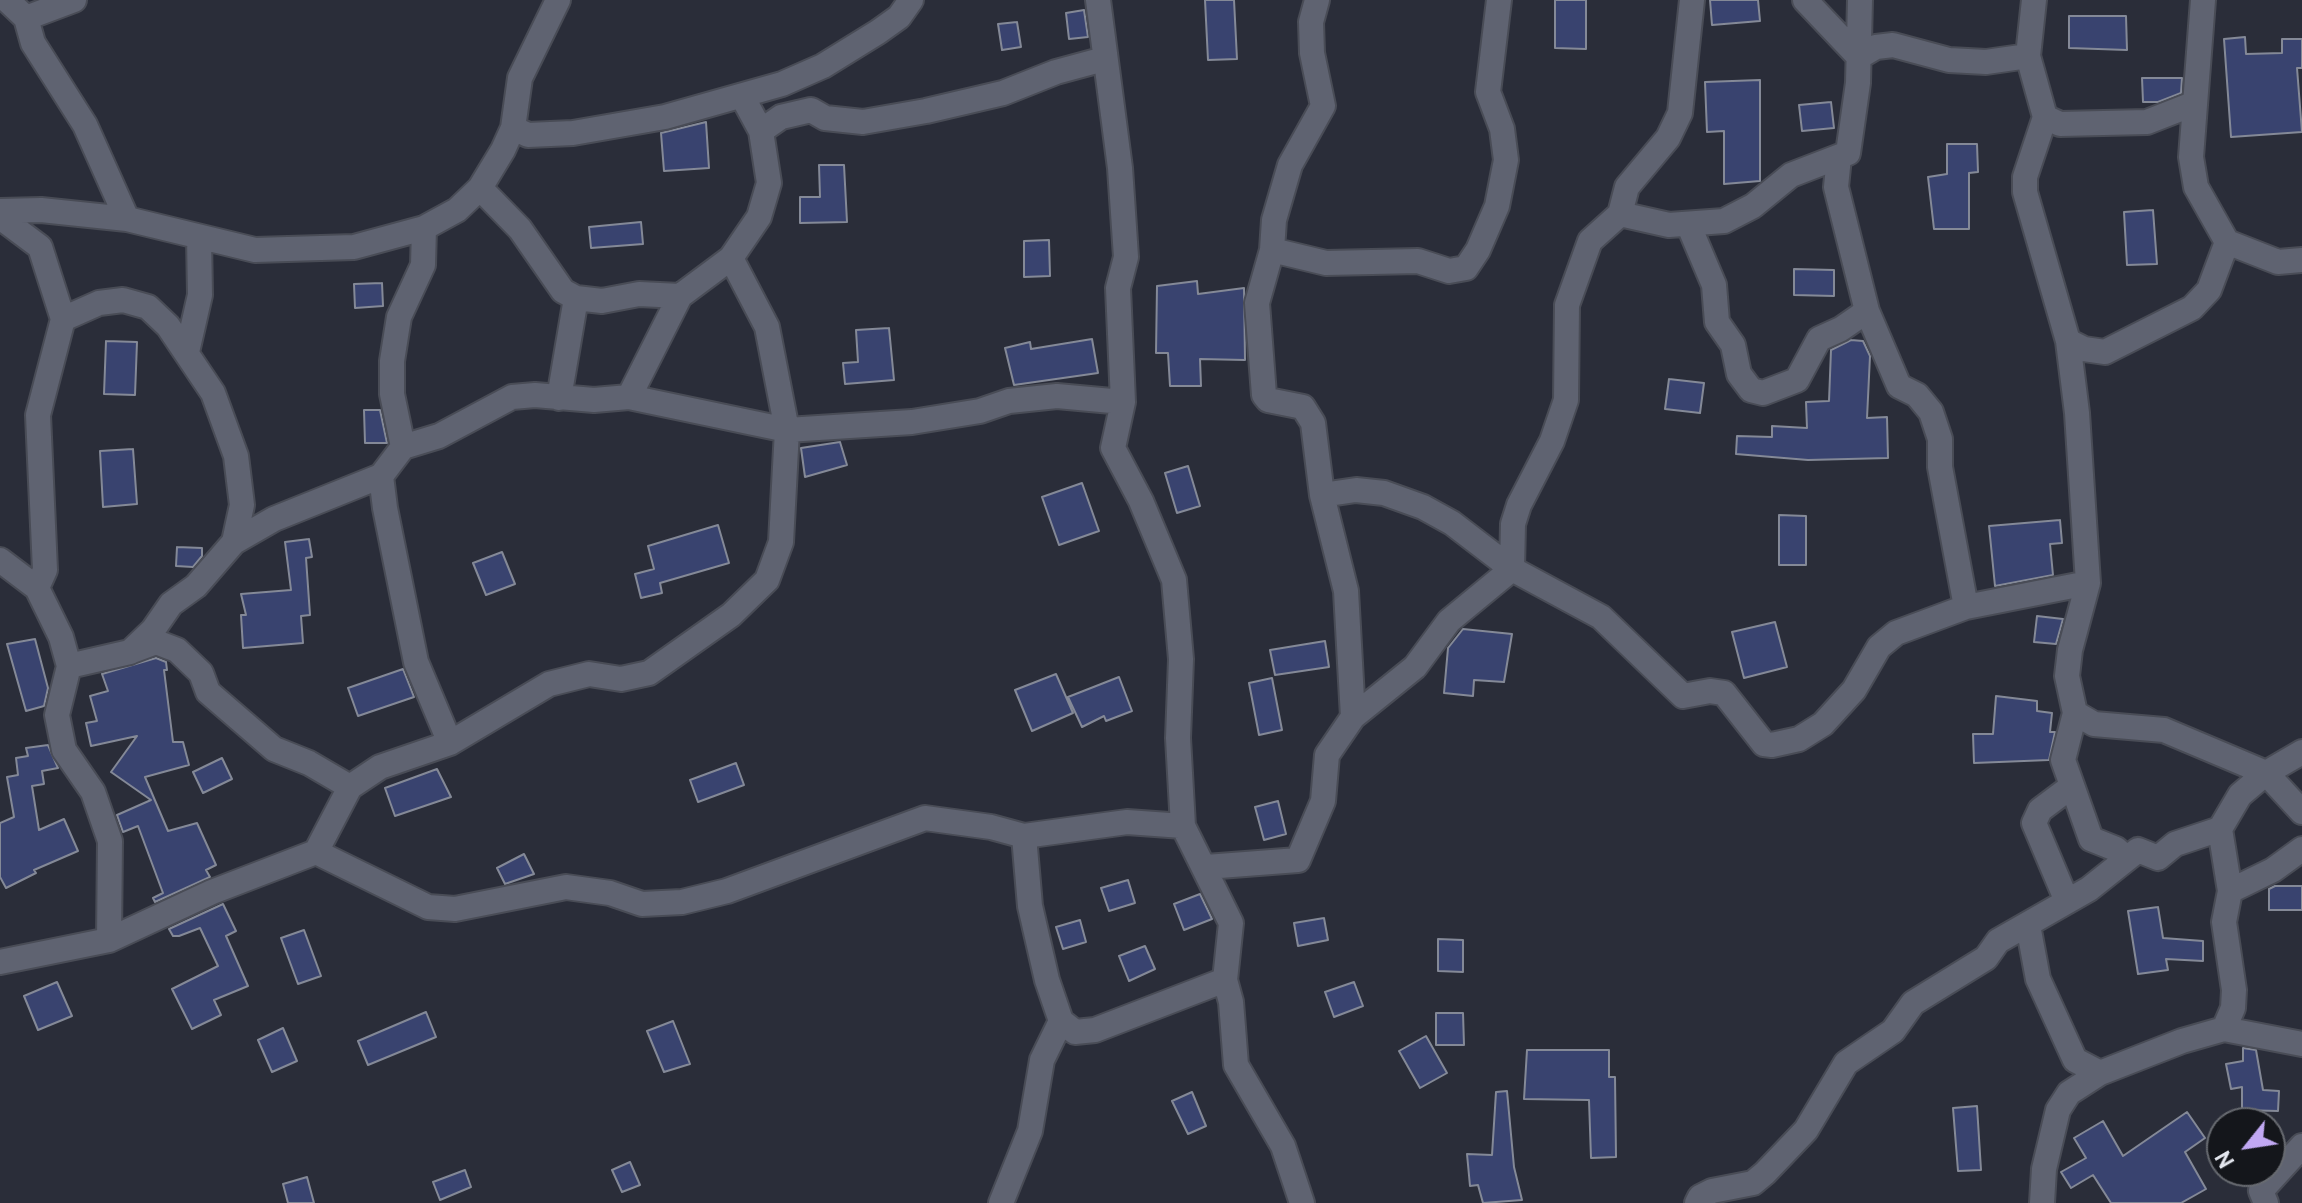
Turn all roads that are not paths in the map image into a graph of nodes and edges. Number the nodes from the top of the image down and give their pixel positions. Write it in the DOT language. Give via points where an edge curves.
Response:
graph roads {
  1 [pos="7,0"];
  2 [pos="74,0"];
  3 [pos="558,0"];
  4 [pos="911,0"];
  5 [pos="1098,0"];
  6 [pos="1317,0"];
  7 [pos="1499,0"];
  8 [pos="1692,0"];
  9 [pos="1805,0"];
  10 [pos="1860,0"];
  11 [pos="2034,0"];
  12 [pos="2203,0"];
  13 [pos="26,18"];
  14 [pos="2028,56"];
  15 [pos="1859,57"];
  16 [pos="1104,59"];
  17 [pos="823,66"];
  18 [pos="742,96"];
  19 [pos="2193,104"];
  20 [pos="811,110"];
  21 [pos="2045,117"];
  22 [pos="513,128"];
  23 [pos="761,131"];
  24 [pos="1839,157"];
  25 [pos="480,188"];
  26 [pos="0,211"];
  27 [pos="1620,214"];
  28 [pos="0,217"];
  29 [pos="127,219"];
  30 [pos="1689,226"];
  31 [pos="424,228"];
  32 [pos="199,237"];
  33 [pos="2227,242"];
  34 [pos="1272,250"];
  35 [pos="731,258"];
  36 [pos="2302,260"];
  37 [pos="680,296"];
  38 [pos="576,298"];
  39 [pos="1867,311"];
  40 [pos="63,319"];
  41 [pos="2068,341"];
  42 [pos="187,352"];
  43 [pos="629,397"];
  44 [pos="559,398"];
  45 [pos="1123,402"];
  46 [pos="787,430"];
  47 [pos="403,447"];
  48 [pos="381,476"];
  49 [pos="1322,495"];
  50 [pos="234,542"];
  51 [pos="0,560"];
  52 [pos="1512,569"];
  53 [pos="2088,583"];
  54 [pos="37,588"];
  55 [pos="1966,607"];
  56 [pos="130,652"];
  57 [pos="69,666"];
  58 [pos="2075,713"];
  59 [pos="1353,717"];
  60 [pos="450,743"];
  61 [pos="2302,752"];
  62 [pos="2266,773"];
  63 [pos="2072,786"];
  64 [pos="350,787"];
  65 [pos="2302,812"];
  66 [pos="1183,826"];
  67 [pos="2220,829"];
  68 [pos="1024,836"];
  69 [pos="2302,849"];
  70 [pos="316,852"];
  71 [pos="2125,857"];
  72 [pos="1206,867"];
  73 [pos="2230,891"];
  74 [pos="2066,899"];
  75 [pos="2028,925"];
  76 [pos="109,940"];
  77 [pos="0,962"];
  78 [pos="1225,980"];
  79 [pos="1061,1021"];
  80 [pos="2224,1029"];
  81 [pos="2302,1044"];
  82 [pos="2100,1073"];
  83 [pos="2302,1146"];
  84 [pos="1001,1203"];
  85 [pos="1302,1203"];
  86 [pos="1697,1203"];
  87 [pos="2042,1203"];
  88 [pos="2266,1203"];
  1 -- 13 [label="street"];
  2 -- 13 [label="street"];
  3 -- 22 [label="street" via="520,78"];
  4 -- 17 [label="street" via="899,17"];
  5 -- 16 [label="street"];
  6 -- 34 [label="street" via="1312,53 1323,106 1290,165 1274,220"];
  7 -- 34 [label="street" via="1488,92 1502,129 1506,160 1497,206 1466,268 1449,271 1418,261 1326,263"];
  8 -- 27 [label="street" via="1680,113 1668,138 1627,187"];
  9 -- 15 [label="street"];
  10 -- 15 [label="street"];
  11 -- 14 [label="street"];
  12 -- 19 [label="street"];
  13 -- 29 [label="street" via="33,43 85,125"];
  14 -- 15 [label="street" via="1949,60 1893,45"];
  14 -- 21 [label="street"];
  15 -- 24 [label="street" via="1852,139 1848,153"];
  16 -- 20 [label="street" via="1003,93 863,122 838,121"];
  16 -- 45 [label="street" via="1126,257 1118,288"];
  17 -- 18 [label="street"];
  17 -- 20 [label="street"];
  18 -- 22 [label="street" via="665,117 555,136 528,135"];
  18 -- 23 [label="street"];
  19 -- 21 [label="street" via="2147,122 2060,124"];
  19 -- 33 [label="street" via="2196,187"];
  20 -- 23 [label="street" via="781,117"];
  21 -- 41 [label="street" via="2025,192"];
  22 -- 25 [label="street"];
  23 -- 35 [label="street" via="769,183 759,217"];
  24 -- 30 [label="street" via="1791,175 1753,206 1724,221"];
  24 -- 39 [label="street" via="1836,187"];
  25 -- 31 [label="street" via="457,210"];
  25 -- 38 [label="street" via="520,229 563,291"];
  26 -- 29 [label="street"];
  27 -- 30 [label="street"];
  27 -- 52 [label="street" via="1590,241 1567,305 1566,400 1519,505"];
  28 -- 40 [label="street" via="40,247"];
  29 -- 32 [label="street"];
  30 -- 39 [label="street" via="1714,285 1717,322 1733,345 1739,374 1751,390 1763,393 1797,380 1819,339"];
  31 -- 32 [label="street" via="354,247 255,250"];
  31 -- 47 [label="street" via="423,265 399,317 392,361 392,394"];
  32 -- 42 [label="street" via="200,295"];
  33 -- 36 [label="street" via="2278,262"];
  33 -- 41 [label="street" via="2209,290 2192,308 2105,352"];
  34 -- 49 [label="street" via="1257,303 1262,387 1268,400 1294,403 1309,414"];
  35 -- 37 [label="street"];
  35 -- 46 [label="street" via="767,327"];
  37 -- 38 [label="street"];
  37 -- 43 [label="street"];
  38 -- 44 [label="street"];
  39 -- 55 [label="street" via="1899,386 1917,395 1936,424"];
  40 -- 42 [label="street" via="99,303 123,300 148,307"];
  40 -- 54 [label="street" via="38,415 45,570"];
  41 -- 53 [label="street"];
  42 -- 50 [label="street" via="213,393 236,456 242,505"];
  43 -- 44 [label="street"];
  43 -- 46 [label="street"];
  44 -- 47 [label="street" via="512,397 439,436"];
  45 -- 46 [label="street" via="1057,396 912,422"];
  45 -- 66 [label="street" via="1113,448 1174,580 1181,659"];
  46 -- 60 [label="street" via="781,542 767,580 731,615 649,673 621,679 589,674 549,684"];
  47 -- 48 [label="street"];
  48 -- 50 [label="street" via="274,519"];
  48 -- 60 [label="street" via="416,662"];
  49 -- 52 [label="street" via="1384,493 1423,507"];
  49 -- 59 [label="street" via="1346,591"];
  50 -- 56 [label="street"];
  51 -- 54 [label="street"];
  52 -- 55 [label="street" via="1601,617 1683,696 1724,693 1764,744 1772,745 1799,739 1823,724 1854,690 1879,647 1896,633"];
  52 -- 59 [label="street" via="1449,621 1415,667"];
  53 -- 55 [label="street"];
  53 -- 58 [label="street" via="2067,676"];
  54 -- 57 [label="street"];
  56 -- 57 [label="street"];
  56 -- 64 [label="street" via="156,642 177,650 201,673 208,692 274,749"];
  57 -- 76 [label="street" via="57,715 64,750 93,792 110,841"];
  58 -- 62 [label="street" via="2094,724 2164,730"];
  58 -- 63 [label="street" via="2063,760"];
  59 -- 72 [label="street" via="1327,755 1323,801 1298,860"];
  60 -- 64 [label="street" via="380,767"];
  61 -- 62 [label="street"];
  62 -- 65 [label="street"];
  62 -- 67 [label="street" via="2240,795"];
  63 -- 71 [label="street" via="2091,839"];
  63 -- 74 [label="street" via="2040,810 2034,823"];
  64 -- 70 [label="street"];
  66 -- 68 [label="street" via="1127,822"];
  66 -- 72 [label="street"];
  67 -- 71 [label="street" via="2175,844 2158,858 2138,850"];
  67 -- 73 [label="street"];
  68 -- 70 [label="street" via="925,818 727,891 682,902 642,904 566,887 455,909 428,907"];
  68 -- 79 [label="street" via="1030,906"];
  69 -- 73 [label="street"];
  70 -- 76 [label="street"];
  71 -- 74 [label="street" via="2089,889"];
  72 -- 78 [label="street" via="1231,923"];
  73 -- 80 [label="street" via="2224,922 2234,990"];
  74 -- 75 [label="street"];
  75 -- 82 [label="street" via="2038,979 2075,1060"];
  75 -- 86 [label="street" via="1913,1003 1893,1031 1846,1063 1806,1130 1765,1173 1753,1183 1712,1191"];
  76 -- 77 [label="street"];
  78 -- 79 [label="street" via="1095,1030 1075,1032"];
  78 -- 85 [label="street" via="1236,1065 1283,1146"];
  79 -- 84 [label="street" via="1042,1060 1030,1131"];
  80 -- 81 [label="street"];
  80 -- 82 [label="street"];
  82 -- 87 [label="street" via="2069,1093 2058,1110"];
  83 -- 88 [label="street" via="2261,1191"];
}
